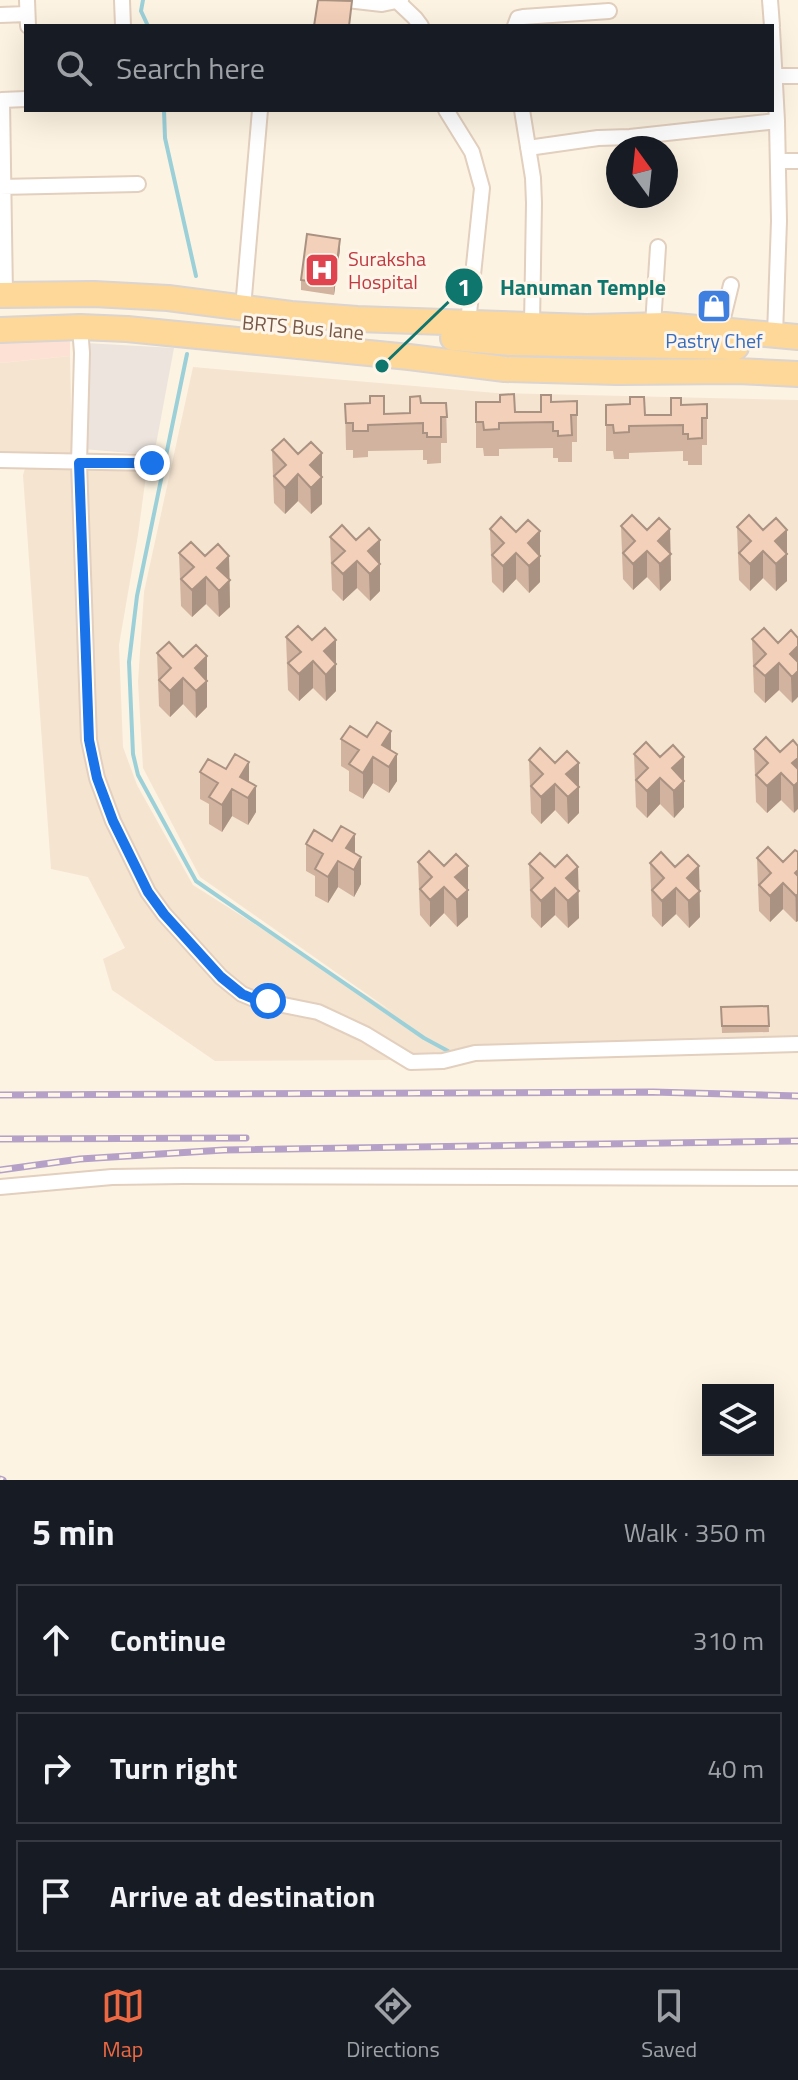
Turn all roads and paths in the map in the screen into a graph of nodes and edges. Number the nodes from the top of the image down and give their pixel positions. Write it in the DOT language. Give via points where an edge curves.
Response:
graph roads {
  1 [pos="122,0"];
  2 [pos="347,0"];
  3 [pos="522,0"];
  4 [pos="770,0"];
  5 [pos="398,1"];
  6 [pos="609,11"];
  7 [pos="27,13"];
  8 [pos="0,15"];
  9 [pos="519,21"];
  10 [pos="123,24"];
  11 [pos="420,24"];
  12 [pos="772,24"];
  13 [pos="774,60"];
  14 [pos="775,76"];
  15 [pos="798,76"];
  16 [pos="24,99"];
  17 [pos="1,100"];
  18 [pos="260,112"];
  19 [pos="447,112"];
  20 [pos="522,112"];
  21 [pos="777,121"];
  22 [pos="678,137"];
  23 [pos="606,138"];
  24 [pos="528,148"];
  25 [pos="778,161"];
  26 [pos="798,161"];
  27 [pos="138,184"];
  28 [pos="2,187"];
  29 [pos="658,247"];
  30 [pos="731,285"];
  31 [pos="2,300"];
  32 [pos="243,308"];
  33 [pos="468,323"];
  34 [pos="532,325"];
  35 [pos="653,325"];
  36 [pos="80,327"];
  37 [pos="0,330"];
  38 [pos="720,330"];
  39 [pos="786,336"];
  40 [pos="798,350"];
  41 [pos="798,374"];
  42 [pos="0,460"];
  43 [pos="79,463"];
  44 [pos="152,463"];
  45 [pos="798,1044"];
  46 [pos="798,1178"];
  47 [pos="0,1187"];
  1 -- 10 [label="street"];
  2 -- 5 [label="street"];
  3 -- 9 [label="street"];
  4 -- 12 [label="street"];
  5 -- 11 [label="street"];
  6 -- 9 [label="street"];
  7 -- 8 [label="street"];
  13 -- 14 [label="street"];
  14 -- 15 [label="street"];
  14 -- 21 [label="street"];
  16 -- 17 [label="street"];
  17 -- 28 [label="street"];
  18 -- 32 [label="street"];
  19 -- 33 [label="street" via="472,152 482,188"];
  20 -- 24 [label="street"];
  21 -- 22 [label="street"];
  21 -- 25 [label="street"];
  23 -- 24 [label="street"];
  24 -- 34 [label="street" via="534,203"];
  25 -- 26 [label="street"];
  25 -- 39 [label="street"];
  27 -- 28 [label="street"];
  28 -- 31 [label="street"];
  29 -- 35 [label="street"];
  30 -- 38 [label="street"];
  31 -- 32 [label="main road" via="94,294"];
  31 -- 40 [label="main road, BRTS Bus lane" via="510,343"];
  32 -- 33 [label="main road"];
  33 -- 34 [label="main road"];
  34 -- 35 [label="main road"];
  35 -- 38 [label="main road"];
  36 -- 37 [label="main road"];
  36 -- 41 [label="main road" via="519,370"];
  36 -- 43 [label="street"];
  38 -- 39 [label="main road"];
  42 -- 43 [label="street"];
  43 -- 44 [label="street"];
  43 -- 45 [label="street" via="89,740 97,778 148,892 242,994 318,1012 411,1062 475,1053"];
  46 -- 47 [label="street" via="183,1176"];
}
